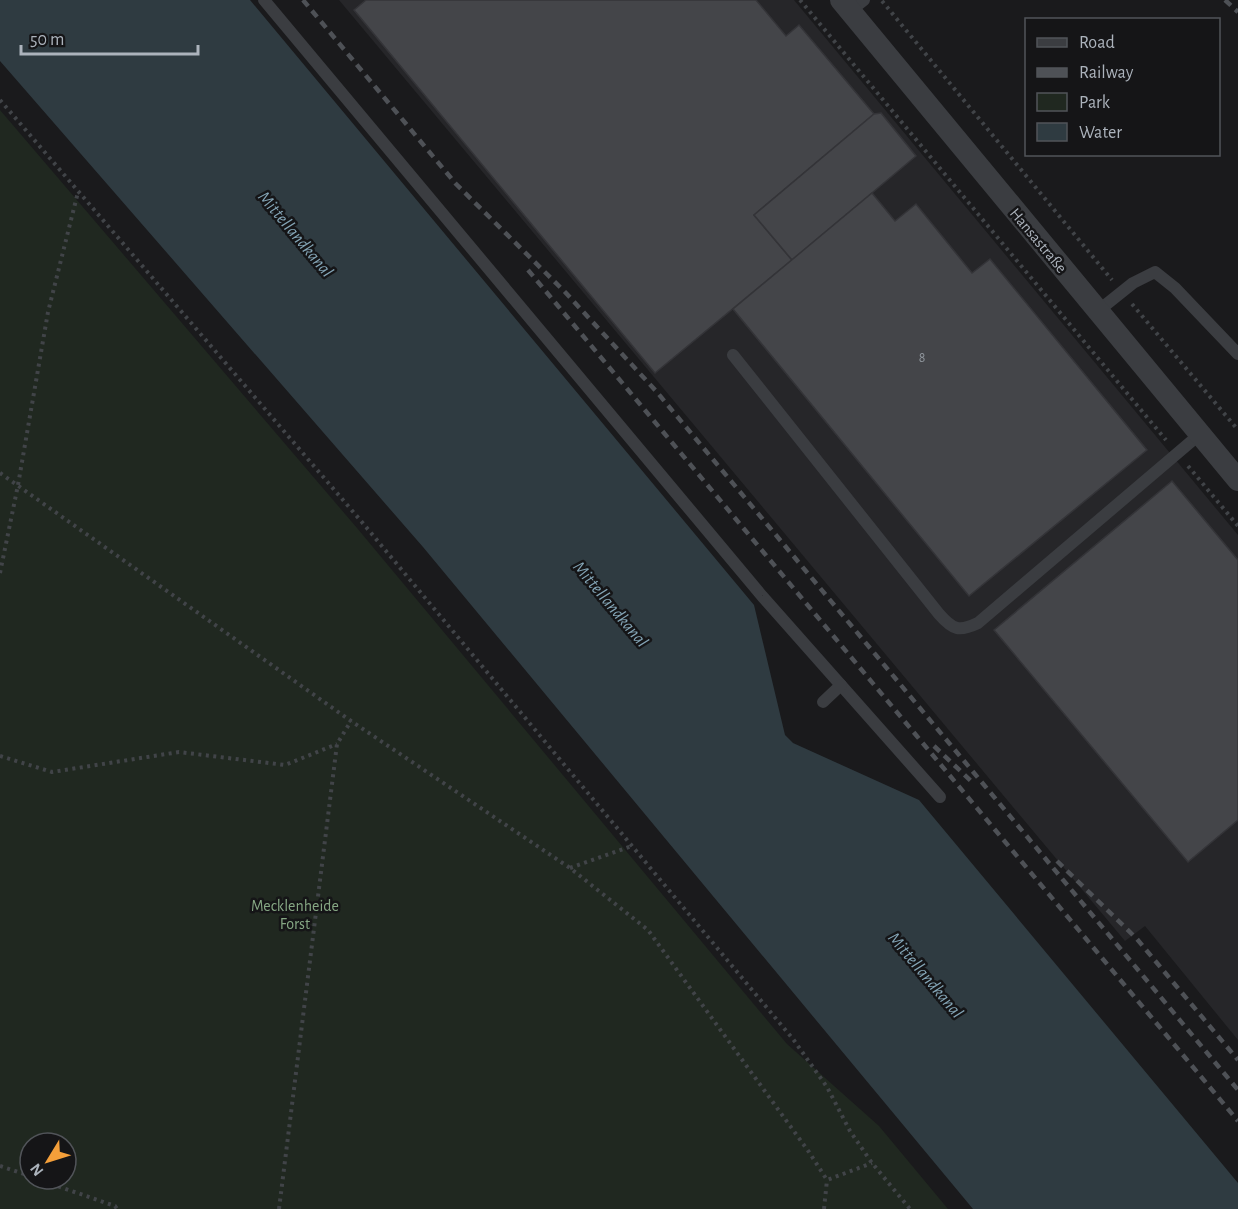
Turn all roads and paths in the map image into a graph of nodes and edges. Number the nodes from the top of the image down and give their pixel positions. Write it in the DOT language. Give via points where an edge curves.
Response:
graph roads {
  1 [pos="264,0"];
  2 [pos="800,0"];
  3 [pos="881,0"];
  4 [pos="852,4"];
  5 [pos="0,100"];
  6 [pos="79,192"];
  7 [pos="1122,291"];
  8 [pos="1098,310"];
  9 [pos="1238,354"];
  10 [pos="733,355"];
  11 [pos="1238,430"];
  12 [pos="1200,434"];
  13 [pos="1178,454"];
  14 [pos="0,473"];
  15 [pos="1238,480"];
  16 [pos="18,485"];
  17 [pos="1238,526"];
  18 [pos="0,573"];
  19 [pos="841,685"];
  20 [pos="823,702"];
  21 [pos="351,721"];
  22 [pos="337,744"];
  23 [pos="0,756"];
  24 [pos="939,797"];
  25 [pos="632,846"];
  26 [pos="570,868"];
  27 [pos="872,1163"];
  28 [pos="0,1166"];
  29 [pos="18,1172"];
  30 [pos="827,1180"];
  31 [pos="70,1191"];
  32 [pos="116,1208"];
  33 [pos="124,1209"];
  34 [pos="279,1209"];
  35 [pos="824,1209"];
  36 [pos="910,1209"];
  1 -- 19 [label="lane" via="762,596"];
  2 -- 13 [label="path"];
  3 -- 7 [label="path"];
  4 -- 8 [label="street, Hansastraße"];
  5 -- 6 [label="path"];
  6 -- 16 [label="path" via="48,312"];
  6 -- 25 [label="path"];
  7 -- 8 [label="lane"];
  7 -- 9 [label="lane" via="1155,272"];
  7 -- 11 [label="path"];
  8 -- 12 [label="street, Hansastraße"];
  10 -- 13 [label="lane" via="947,624 957,629 978,624"];
  12 -- 13 [label="lane"];
  12 -- 15 [label="street, Hansastraße"];
  13 -- 17 [label="path"];
  14 -- 16 [label="path"];
  16 -- 18 [label="path"];
  16 -- 21 [label="path"];
  19 -- 20 [label="lane"];
  19 -- 24 [label="lane"];
  21 -- 22 [label="path"];
  21 -- 26 [label="path"];
  22 -- 23 [label="path" via="285,765 179,752 52,772"];
  22 -- 34 [label="path"];
  25 -- 26 [label="path"];
  25 -- 27 [label="path" via="793,1039"];
  26 -- 30 [label="path" via="648,930"];
  27 -- 30 [label="path"];
  27 -- 36 [label="path"];
  28 -- 29 [label="path"];
  30 -- 35 [label="path"];
  31 -- 32 [label="path"];
  32 -- 33 [label="path"];
}
